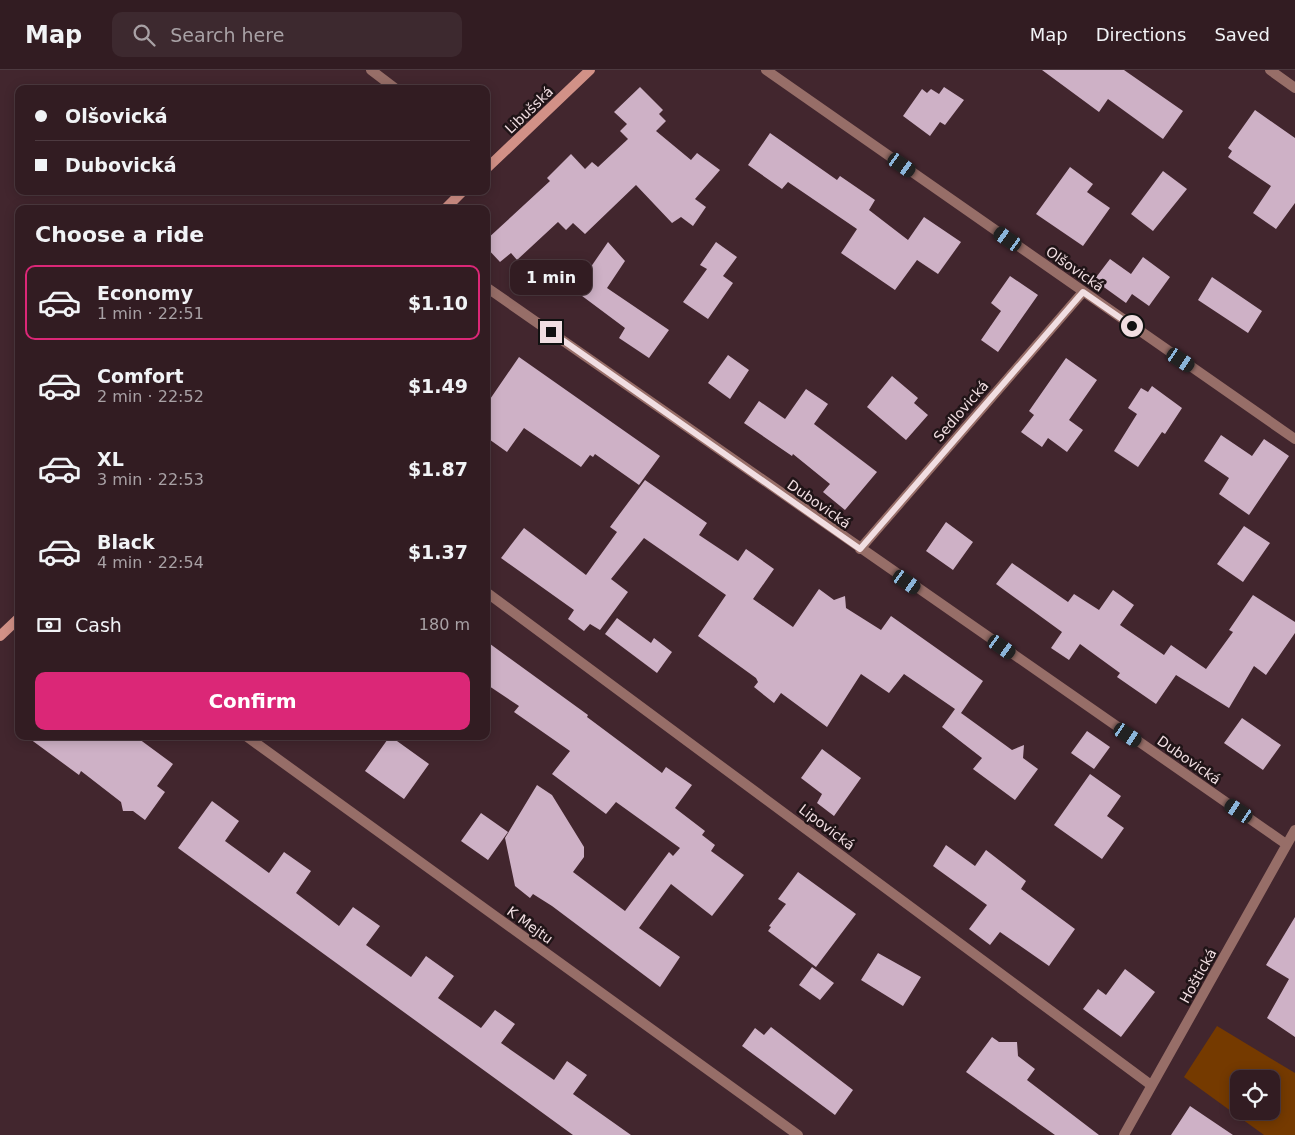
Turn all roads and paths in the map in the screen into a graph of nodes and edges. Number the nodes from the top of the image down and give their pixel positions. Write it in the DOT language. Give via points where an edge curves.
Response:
graph roads {
  1 [pos="371,70"];
  2 [pos="590,70"];
  3 [pos="766,70"];
  4 [pos="1270,70"];
  5 [pos="391,85"];
  6 [pos="1295,88"];
  7 [pos="490,162"];
  8 [pos="459,195"];
  9 [pos="449,205"];
  10 [pos="490,290"];
  11 [pos="1083,292"];
  12 [pos="1295,438"];
  13 [pos="860,549"];
  14 [pos="490,595"];
  15 [pos="15,622"];
  16 [pos="0,636"];
  17 [pos="252,740"];
  18 [pos="1295,830"];
  19 [pos="1286,844"];
  20 [pos="1151,1085"];
  21 [pos="798,1135"];
  22 [pos="1124,1135"];
  1 -- 5 [label="street"];
  2 -- 7 [label="street, Libušská"];
  3 -- 11 [label="street, Olšovická"];
  4 -- 6 [label="street"];
  8 -- 9 [label="street"];
  10 -- 13 [label="street, Dubovická"];
  11 -- 12 [label="street, Olšovická"];
  11 -- 13 [label="street, Sedlovická"];
  13 -- 19 [label="street, Dubovická"];
  14 -- 20 [label="street, Lipovická"];
  15 -- 16 [label="street"];
  17 -- 21 [label="street, K Mejtu"];
  18 -- 19 [label="street, Hoštická"];
  19 -- 20 [label="street, Hoštická"];
  20 -- 22 [label="street, Hoštická"];
}
